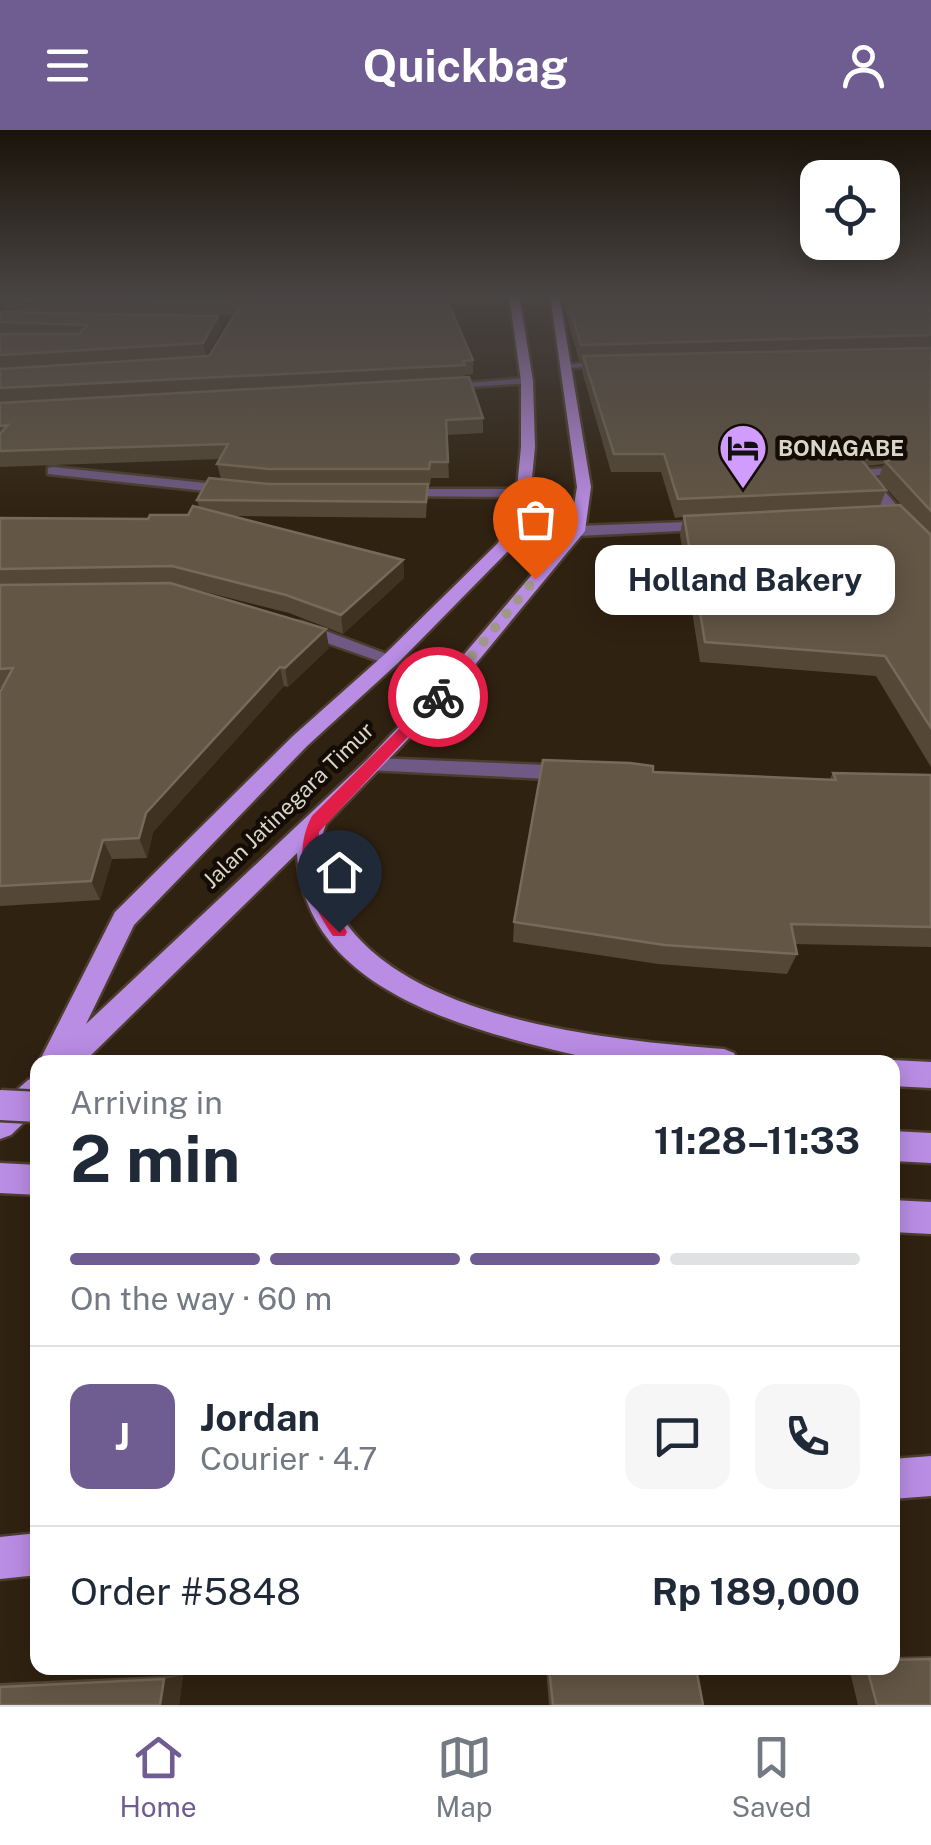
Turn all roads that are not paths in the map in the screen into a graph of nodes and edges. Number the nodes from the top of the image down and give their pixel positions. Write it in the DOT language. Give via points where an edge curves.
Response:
graph roads {
  1 [pos="525,368"];
  2 [pos="566,368"];
  3 [pos="527,382"];
  4 [pos="416,387"];
  5 [pos="551,434"];
  6 [pos="53,471"];
  7 [pos="882,471"];
  8 [pos="256,491"];
  9 [pos="369,492"];
  10 [pos="524,493"];
  11 [pos="731,525"];
  12 [pos="576,531"];
  13 [pos="931,554"];
  14 [pos="282,621"];
  15 [pos="391,659"];
  16 [pos="374,765"];
  17 [pos="597,774"];
  18 [pos="318,820"];
  19 [pos="56,1055"];
  20 [pos="72,1055"];
  21 [pos="677,1055"];
  22 [pos="900,1073"];
  23 [pos="931,1075"];
  24 [pos="30,1097"];
  25 [pos="0,1105"];
  26 [pos="30,1107"];
  27 [pos="0,1125"];
  28 [pos="900,1146"];
  29 [pos="931,1148"];
  30 [pos="0,1178"];
  31 [pos="30,1180"];
  32 [pos="900,1216"];
  33 [pos="931,1218"];
  34 [pos="931,1476"];
  35 [pos="900,1478"];
  36 [pos="30,1555"];
  37 [pos="0,1558"];
  1 -- 3 [label="main road, Jalan Jatinegara Timur"];
  2 -- 5 [label="main road, Jalan Jatinegara Timur"];
  3 -- 4 [label="street"];
  3 -- 5 [label="main road, Jalan Jatinegara Timur"];
  5 -- 10 [label="main road, Jalan Jatinegara Timur"];
  5 -- 12 [label="main road, Jalan Jatinegara Timur" via="585,497"];
  6 -- 8 [label="street"];
  7 -- 13 [label="street" via="864,478 887,517"];
  9 -- 10 [label="street"];
  10 -- 15 [label="main road, Jalan Jatinegara Timur" via="522,519 503,548"];
  11 -- 12 [label="street"];
  12 -- 16 [label="main road, Jalan Jatinegara Timur"];
  14 -- 15 [label="street"];
  15 -- 19 [label="main road, Jalan Jatinegara Timur" via="300,740 124,919"];
  16 -- 17 [label="street"];
  16 -- 18 [label="main road, Jalan Jatinegara Timur"];
  18 -- 20 [label="main road, Jalan Jatinegara Timur"];
  18 -- 21 [label="main road" via="307,854 326,913 352,950 408,992 535,1034"];
  22 -- 23 [label="main road"];
  24 -- 27 [label="main road"];
  25 -- 26 [label="main road, bridge"];
  28 -- 29 [label="main road"];
  30 -- 31 [label="main road"];
  32 -- 33 [label="main road"];
  34 -- 35 [label="main road"];
  36 -- 37 [label="main road"];
}
